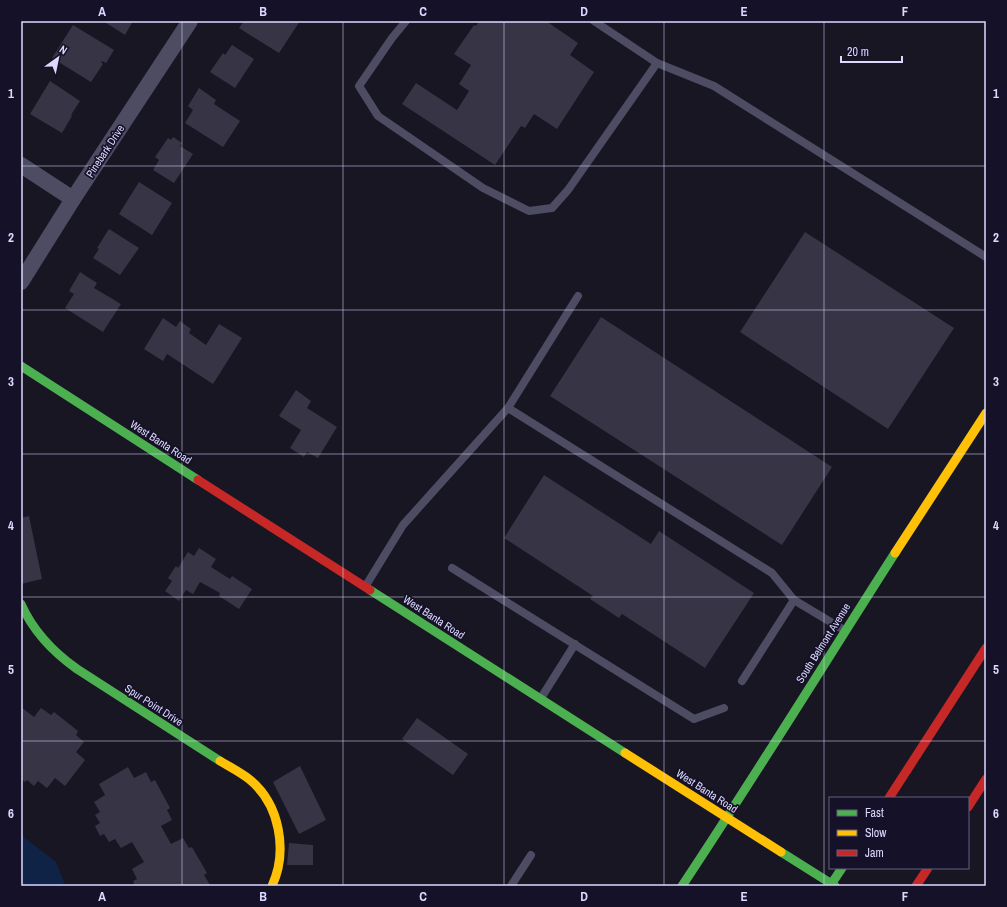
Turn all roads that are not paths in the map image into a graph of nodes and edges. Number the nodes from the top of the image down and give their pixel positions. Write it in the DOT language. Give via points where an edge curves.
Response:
graph roads {
  1 [pos="190,21"];
  2 [pos="406,21"];
  3 [pos="594,21"];
  4 [pos="657,63"];
  5 [pos="21,165"];
  6 [pos="73,199"];
  7 [pos="986,257"];
  8 [pos="21,282"];
  9 [pos="578,296"];
  10 [pos="21,366"];
  11 [pos="508,408"];
  12 [pos="986,413"];
  13 [pos="452,568"];
  14 [pos="365,587"];
  15 [pos="794,600"];
  16 [pos="21,604"];
  17 [pos="845,631"];
  18 [pos="575,644"];
  19 [pos="986,648"];
  20 [pos="742,681"];
  21 [pos="540,699"];
  22 [pos="724,708"];
  23 [pos="986,779"];
  24 [pos="889,797"];
  25 [pos="969,805"];
  26 [pos="727,818"];
  27 [pos="531,855"];
  28 [pos="841,869"];
  29 [pos="927,869"];
  30 [pos="918,883"];
  31 [pos="272,886"];
  32 [pos="511,886"];
  33 [pos="682,886"];
  34 [pos="830,886"];
  35 [pos="835,886"];
  1 -- 6 [label="street, Pinebark Drive"];
  2 -- 4 [label="lane" via="359,86 378,116 483,188 529,212 552,208 556,204"];
  3 -- 4 [label="lane"];
  4 -- 7 [label="lane" via="714,86"];
  5 -- 6 [label="street"];
  6 -- 8 [label="street, Pinebark Drive"];
  9 -- 11 [label="lane"];
  10 -- 14 [label="main road, West Banta Road"];
  11 -- 14 [label="lane" via="403,525"];
  11 -- 15 [label="lane" via="772,573"];
  12 -- 17 [label="main road, South Belmont Avenue"];
  13 -- 18 [label="lane"];
  14 -- 21 [label="main road, West Banta Road"];
  15 -- 17 [label="lane"];
  15 -- 20 [label="lane"];
  16 -- 31 [label="main road, Spur Point Drive" via="39,634 56,653 249,779 258,788 266,798 276,821 281,841 281,852"];
  17 -- 26 [label="main road, South Belmont Avenue"];
  18 -- 21 [label="lane"];
  18 -- 22 [label="lane" via="694,719"];
  19 -- 24 [label="main road"];
  21 -- 26 [label="main road, West Banta Road"];
  23 -- 25 [label="main road"];
  26 -- 33 [label="main road, South Belmont Avenue"];
  26 -- 35 [label="main road, West Banta Road"];
  27 -- 32 [label="lane"];
  28 -- 34 [label="main road, bridge"];
  29 -- 30 [label="main road"];
}
